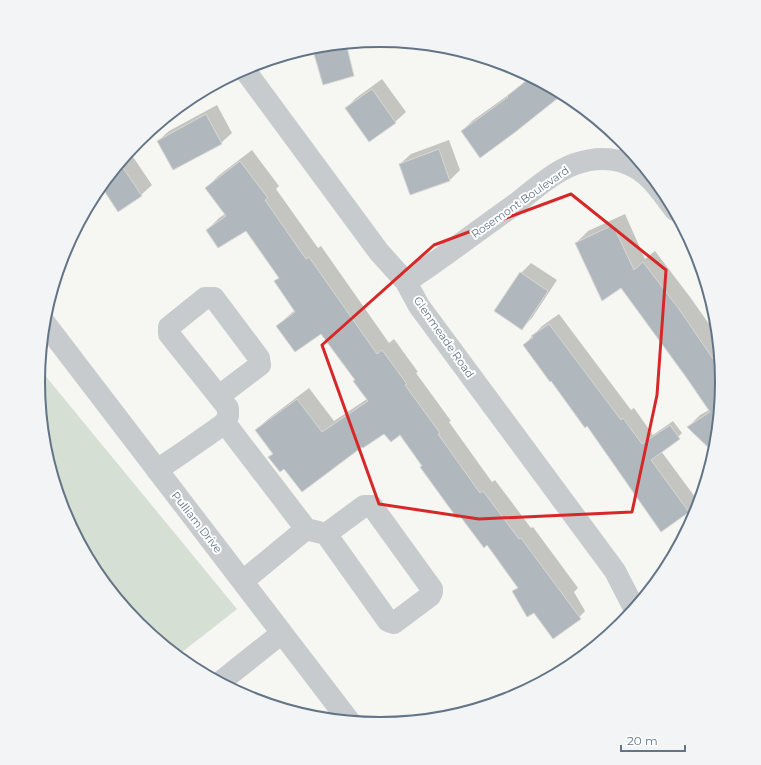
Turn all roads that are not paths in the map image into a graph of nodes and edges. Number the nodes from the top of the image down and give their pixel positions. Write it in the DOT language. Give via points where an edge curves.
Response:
graph roads {
  1 [pos="248,75"];
  2 [pos="642,172"];
  3 [pos="406,282"];
  4 [pos="49,329"];
  5 [pos="219,396"];
  6 [pos="224,423"];
  7 [pos="157,470"];
  8 [pos="316,531"];
  9 [pos="243,581"];
  10 [pos="632,605"];
  11 [pos="282,633"];
  12 [pos="224,679"];
  13 [pos="345,716"];
  1 -- 3 [label="street, Glenmeade Road" via="379,252"];
  2 -- 3 [label="street, Rosemont Boulevard" via="614,160 591,160 573,165 549,179"];
  3 -- 10 [label="street, Glenmeade Road" via="419,306 615,571"];
  4 -- 7 [label="street, Pulliam Drive"];
  5 -- 6 [label="street" via="228,408 228,416"];
  6 -- 7 [label="street"];
  6 -- 8 [label="street"];
  7 -- 9 [label="street, Pulliam Drive"];
  8 -- 8 [label="street" via="388,621 394,622 430,596 432,589 372,506 364,506"];
  8 -- 9 [label="street"];
  9 -- 11 [label="street, Pulliam Drive"];
  11 -- 12 [label="street"];
  11 -- 13 [label="street, Pulliam Drive"];
}
